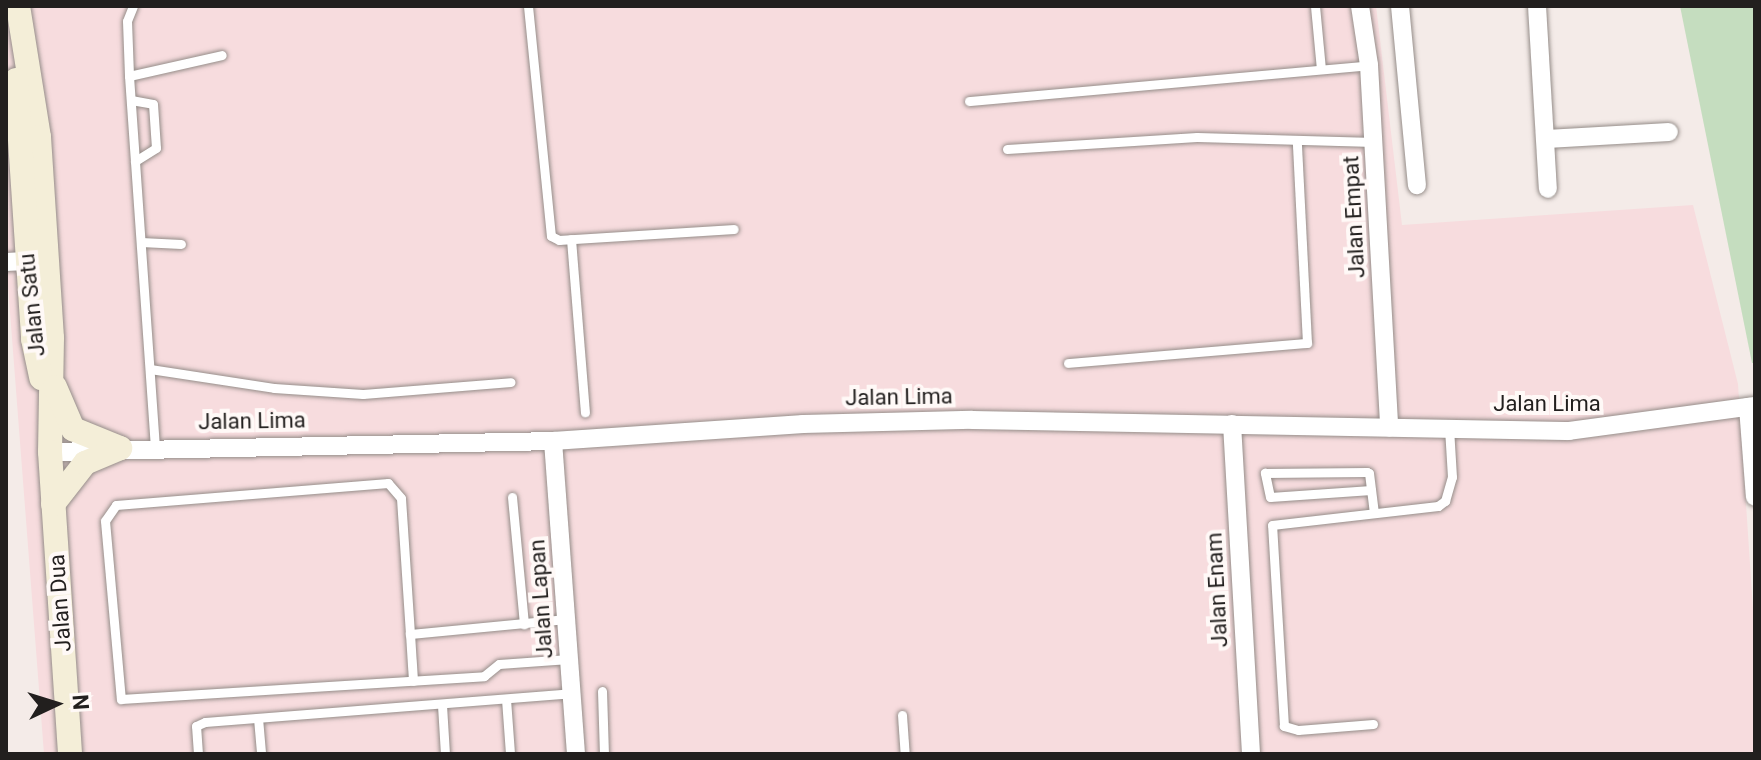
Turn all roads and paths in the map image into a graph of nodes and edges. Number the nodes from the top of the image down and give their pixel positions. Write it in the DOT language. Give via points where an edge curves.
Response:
graph roads {
  1 [pos="15,6"];
  2 [pos="133,6"];
  3 [pos="528,6"];
  4 [pos="1315,6"];
  5 [pos="1362,6"];
  6 [pos="1400,6"];
  7 [pos="1537,6"];
  8 [pos="222,55"];
  9 [pos="1369,65"];
  10 [pos="1321,69"];
  11 [pos="129,76"];
  12 [pos="131,100"];
  13 [pos="969,101"];
  14 [pos="1669,132"];
  15 [pos="1547,139"];
  16 [pos="1374,142"];
  17 [pos="1297,143"];
  18 [pos="1007,149"];
  19 [pos="135,161"];
  20 [pos="1417,185"];
  21 [pos="1548,189"];
  22 [pos="734,229"];
  23 [pos="571,239"];
  24 [pos="141,242"];
  25 [pos="181,244"];
  26 [pos="26,255"];
  27 [pos="1068,363"];
  28 [pos="150,369"];
  29 [pos="50,374"];
  30 [pos="511,382"];
  31 [pos="1752,406"];
  32 [pos="48,411"];
  33 [pos="585,412"];
  34 [pos="1232,424"];
  35 [pos="1389,427"];
  36 [pos="1449,428"];
  37 [pos="1753,431"];
  38 [pos="553,441"];
  39 [pos="155,446"];
  40 [pos="120,448"];
  41 [pos="50,452"];
  42 [pos="1371,490"];
  43 [pos="1755,496"];
  44 [pos="512,497"];
  45 [pos="53,504"];
  46 [pos="1374,513"];
  47 [pos="567,619"];
  48 [pos="524,624"];
  49 [pos="410,634"];
  50 [pos="569,659"];
  51 [pos="413,681"];
  52 [pos="602,691"];
  53 [pos="571,693"];
  54 [pos="506,699"];
  55 [pos="442,705"];
  56 [pos="902,715"];
  57 [pos="258,718"];
  58 [pos="1373,724"];
  59 [pos="70,754"];
  60 [pos="198,754"];
  61 [pos="261,754"];
  62 [pos="445,754"];
  63 [pos="510,754"];
  64 [pos="576,754"];
  65 [pos="604,754"];
  66 [pos="905,754"];
  67 [pos="1251,754"];
  1 -- 26 [label="main road, Jalan Satu" via="39,137"];
  2 -- 11 [label="lane" via="127,21"];
  3 -- 23 [label="lane" via="548,230 559,240"];
  4 -- 10 [label="lane"];
  5 -- 9 [label="street, Jalan Empat"];
  6 -- 20 [label="street"];
  7 -- 15 [label="street"];
  8 -- 11 [label="lane"];
  9 -- 10 [label="lane"];
  9 -- 16 [label="street, Jalan Empat"];
  10 -- 13 [label="lane"];
  11 -- 12 [label="lane"];
  12 -- 19 [label="lane"];
  12 -- 19 [label="lane" via="153,104 156,148"];
  14 -- 15 [label="street"];
  15 -- 21 [label="street"];
  16 -- 17 [label="lane"];
  16 -- 35 [label="street, Jalan Empat"];
  17 -- 18 [label="lane" via="1197,137"];
  17 -- 27 [label="lane" via="1307,343"];
  19 -- 24 [label="lane"];
  22 -- 23 [label="lane"];
  23 -- 33 [label="lane"];
  24 -- 25 [label="lane"];
  24 -- 28 [label="lane"];
  26 -- 29 [label="main road, Jalan Satu"];
  26 -- 32 [label="main road, Jalan Satu" via="33,339"];
  28 -- 30 [label="lane" via="274,388 363,394"];
  28 -- 39 [label="lane"];
  29 -- 32 [label="main road, Jalan Satu"];
  29 -- 40 [label="main road" via="73,429"];
  31 -- 36 [label="street, Jalan Lima" via="1609,428"];
  31 -- 37 [label="street"];
  32 -- 41 [label="main road, Jalan Satu"];
  34 -- 35 [label="street, Jalan Lima"];
  34 -- 38 [label="street, Jalan Lima" via="944,420"];
  34 -- 67 [label="street, Jalan Enam"];
  35 -- 36 [label="street, Jalan Lima"];
  36 -- 46 [label="lane" via="1452,477 1445,501"];
  37 -- 43 [label="street"];
  38 -- 39 [label="street, Jalan Lima"];
  38 -- 47 [label="street, Jalan Lapan"];
  39 -- 40 [label="street, Jalan Lima"];
  40 -- 41 [label="street, Jalan Lima"];
  40 -- 45 [label="main road" via="85,463"];
  41 -- 45 [label="main road, Jalan Dua"];
  42 -- 42 [label="lane" via="1365,471 1265,473 1270,497"];
  42 -- 46 [label="lane"];
  44 -- 48 [label="lane"];
  45 -- 59 [label="main road, Jalan Dua"];
  46 -- 58 [label="lane" via="1276,520 1270,530 1284,726 1290,730"];
  47 -- 48 [label="lane"];
  47 -- 50 [label="street, Jalan Lapan"];
  48 -- 49 [label="lane"];
  49 -- 51 [label="lane"];
  49 -- 51 [label="lane" via="401,498 388,483 116,505 107,513 108,597 121,699"];
  50 -- 51 [label="lane" via="499,664 484,676"];
  50 -- 53 [label="street, Jalan Lapan"];
  52 -- 65 [label="lane"];
  53 -- 54 [label="lane"];
  53 -- 64 [label="street, Jalan Lapan"];
  54 -- 55 [label="lane"];
  54 -- 63 [label="lane"];
  55 -- 57 [label="lane"];
  55 -- 62 [label="lane"];
  56 -- 66 [label="lane"];
  57 -- 60 [label="lane" via="200,723"];
  57 -- 61 [label="lane"];
}
